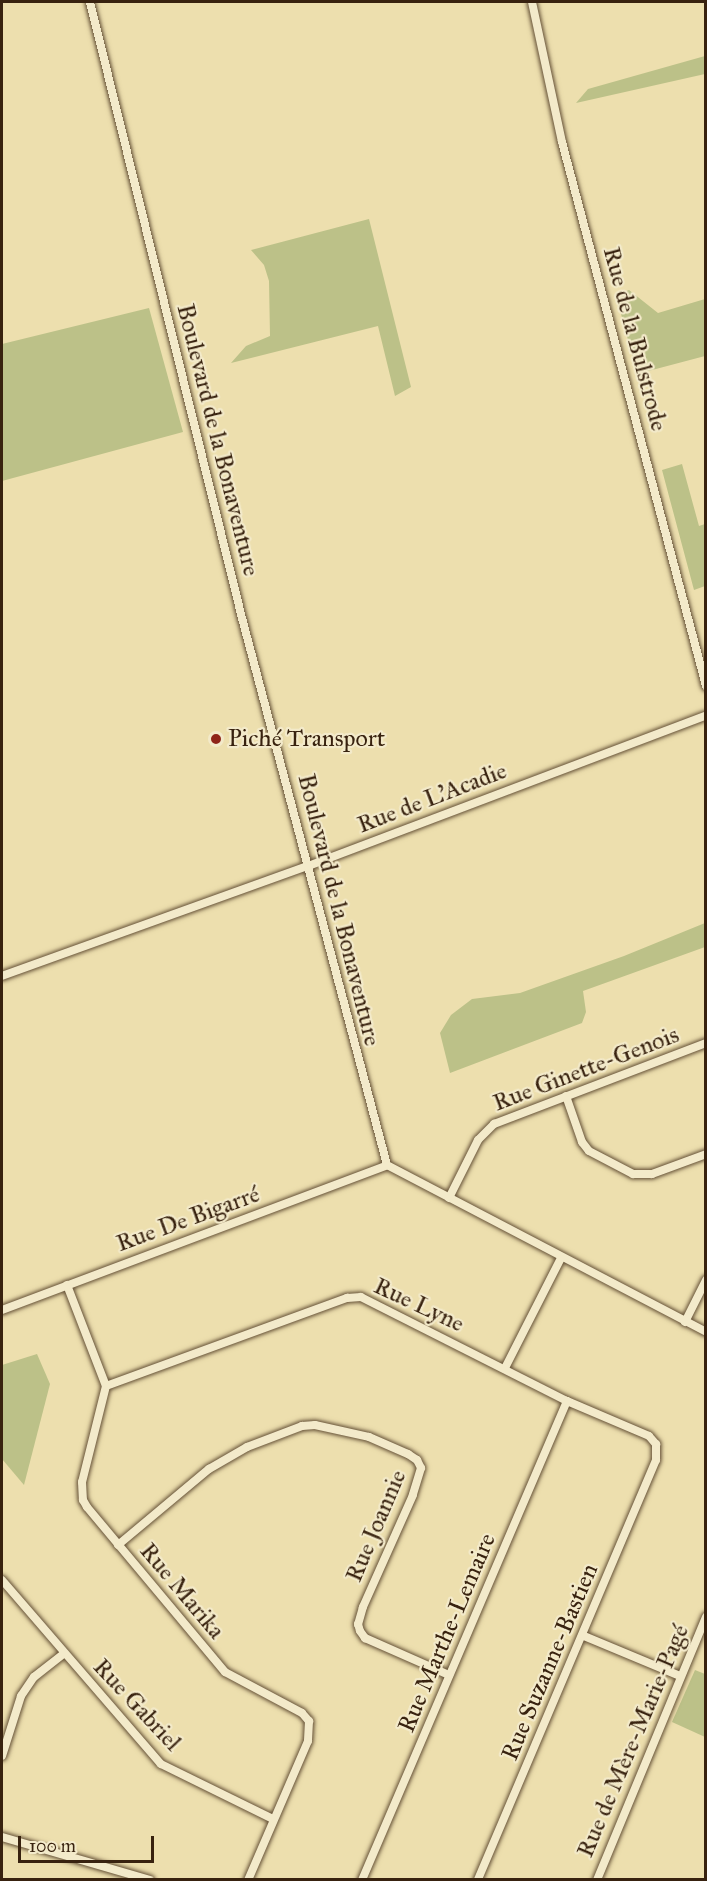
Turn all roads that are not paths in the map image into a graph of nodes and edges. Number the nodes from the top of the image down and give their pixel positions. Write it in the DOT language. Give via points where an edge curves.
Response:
graph roads {
  1 [pos="90,2"];
  2 [pos="532,2"];
  3 [pos="705,686"];
  4 [pos="705,716"];
  5 [pos="308,866"];
  6 [pos="2,976"];
  7 [pos="705,1043"];
  8 [pos="566,1096"];
  9 [pos="705,1154"];
  10 [pos="387,1165"];
  11 [pos="449,1198"];
  12 [pos="561,1258"];
  13 [pos="705,1280"];
  14 [pos="67,1285"];
  15 [pos="2,1310"];
  16 [pos="685,1322"];
  17 [pos="705,1332"];
  18 [pos="505,1368"];
  19 [pos="106,1386"];
  20 [pos="567,1401"];
  21 [pos="656,1460"];
  22 [pos="118,1545"];
  23 [pos="2,1580"];
  24 [pos="705,1617"];
  25 [pos="584,1636"];
  26 [pos="63,1654"];
  27 [pos="449,1675"];
  28 [pos="680,1676"];
  29 [pos="2,1756"];
  30 [pos="273,1819"];
  31 [pos="2,1838"];
  32 [pos="150,1880"];
  33 [pos="248,1880"];
  34 [pos="362,1880"];
  35 [pos="478,1880"];
  36 [pos="597,1880"];
  1 -- 5 [label="street, Boulevard de la Bonaventure"];
  2 -- 3 [label="street, Rue de la Bulstrode" via="562,142"];
  4 -- 5 [label="street, Rue de L'Acadie"];
  5 -- 6 [label="street, Rue de L'Acadie"];
  5 -- 10 [label="street, Boulevard de la Bonaventure"];
  7 -- 8 [label="street, Rue Ginette-Genois"];
  8 -- 9 [label="street" via="582,1142 589,1150 633,1174 652,1174"];
  8 -- 11 [label="street, Rue Ginette-Genois" via="485,1131"];
  10 -- 11 [label="street"];
  10 -- 14 [label="street, Rue De Bigarré"];
  11 -- 12 [label="street"];
  12 -- 16 [label="street"];
  12 -- 18 [label="street"];
  13 -- 16 [label="street"];
  14 -- 15 [label="street, Rue De Bigarré"];
  14 -- 19 [label="street"];
  16 -- 17 [label="street"];
  18 -- 19 [label="street, Rue Lyne" via="361,1297 347,1298"];
  18 -- 20 [label="street, Rue Lyne"];
  19 -- 22 [label="street, Rue Marika" via="82,1491 87,1507"];
  20 -- 21 [label="street, Rue Lyne" via="649,1436 656,1444"];
  20 -- 27 [label="street, Rue Marthe-Lemaire"];
  21 -- 25 [label="street, Rue Suzanne-Bastien"];
  22 -- 27 [label="street, Rue Joannie" via="209,1469 247,1447 302,1426 315,1425 369,1437 408,1454 421,1468 414,1495 363,1607 360,1631 365,1638"];
  22 -- 30 [label="street, Rue Marika" via="225,1672 302,1713 309,1721 308,1741"];
  23 -- 26 [label="street, Rue Gabriel"];
  24 -- 28 [label="street, Rue de Mère-Marie-Pagé"];
  25 -- 28 [label="street"];
  25 -- 35 [label="street, Rue Suzanne-Bastien"];
  26 -- 29 [label="street" via="34,1677 24,1691"];
  26 -- 30 [label="street, Rue Gabriel" via="161,1764"];
  27 -- 34 [label="street, Rue Marthe-Lemaire"];
  28 -- 36 [label="street, Rue de Mère-Marie-Pagé"];
  30 -- 33 [label="street, Rue Marika"];
  31 -- 32 [label="street"];
}
